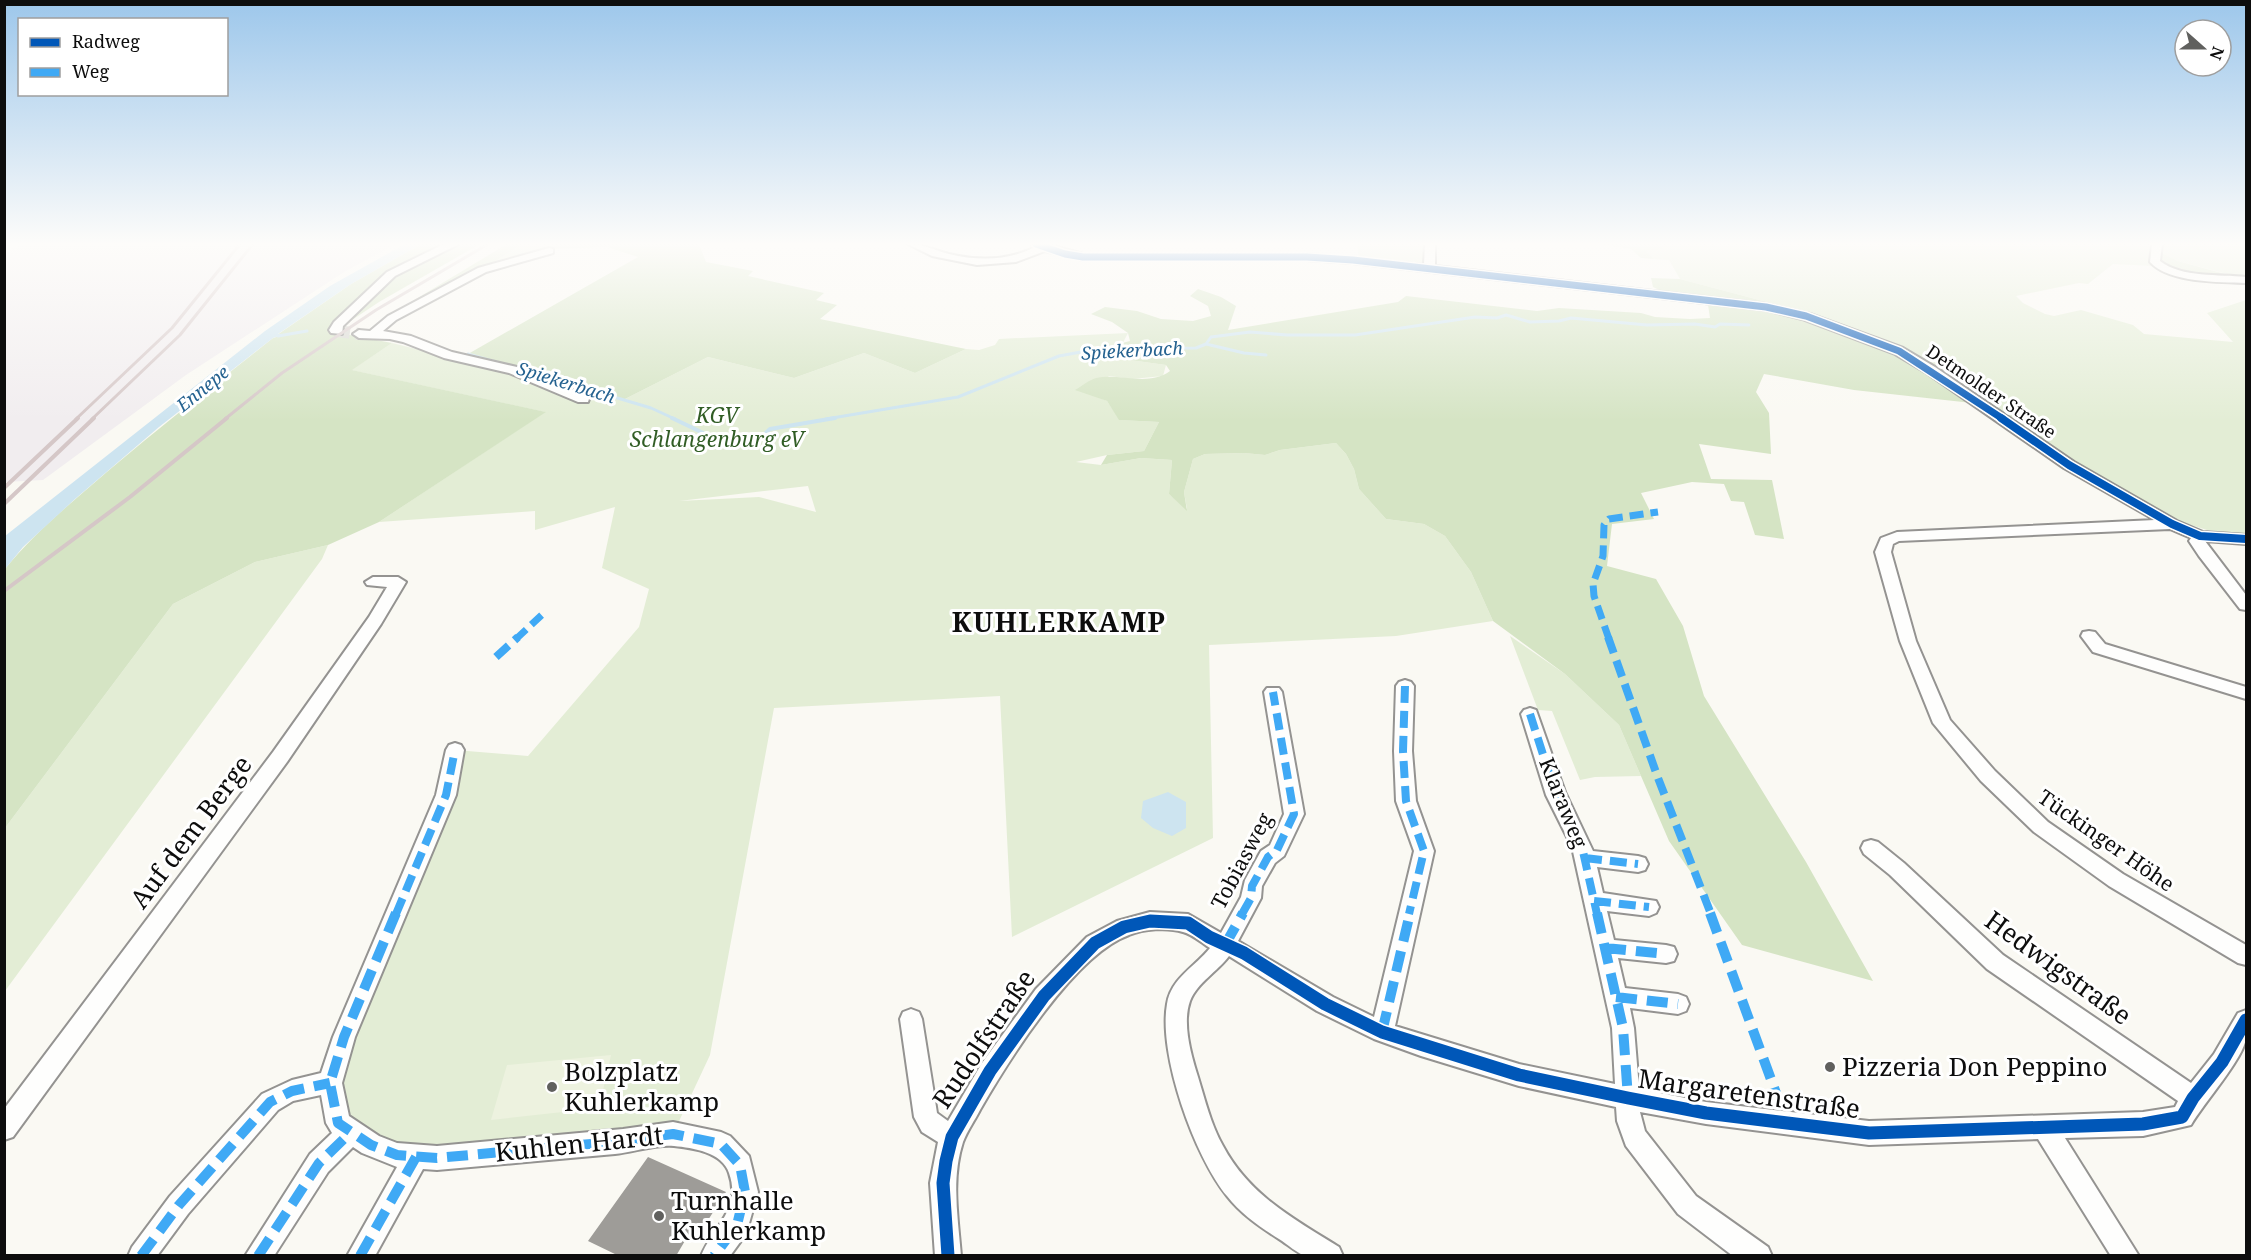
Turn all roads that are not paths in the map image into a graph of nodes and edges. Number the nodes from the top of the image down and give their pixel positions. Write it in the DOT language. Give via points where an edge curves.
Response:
graph roads {
  1 [pos="360,303"];
  2 [pos="420,303"];
  3 [pos="1729,303"];
  4 [pos="338,331"];
  5 [pos="359,334"];
  6 [pos="373,334"];
  7 [pos="583,399"];
  8 [pos="2172,524"];
  9 [pos="2200,536"];
  10 [pos="2247,539"];
  11 [pos="374,582"];
  12 [pos="2247,605"];
  13 [pos="2089,636"];
  14 [pos="1405,686"];
  15 [pos="1273,692"];
  16 [pos="2247,693"];
  17 [pos="1530,714"];
  18 [pos="455,750"];
  19 [pos="1871,848"];
  20 [pos="1585,858"];
  21 [pos="1638,864"];
  22 [pos="1594,901"];
  23 [pos="1649,907"];
  24 [pos="1225,945"];
  25 [pos="1605,948"];
  26 [pos="1666,954"];
  27 [pos="2247,956"];
  28 [pos="1616,997"];
  29 [pos="1678,1004"];
  30 [pos="911,1019"];
  31 [pos="2247,1020"];
  32 [pos="1382,1032"];
  33 [pos="330,1083"];
  34 [pos="1628,1098"];
  35 [pos="2193,1098"];
  36 [pos="2045,1128"];
  37 [pos="4,1129"];
  38 [pos="350,1133"];
  39 [pos="952,1137"];
  40 [pos="416,1157"];
  41 [pos="141,1256"];
  42 [pos="258,1256"];
  43 [pos="360,1256"];
  44 [pos="714,1256"];
  45 [pos="948,1256"];
  46 [pos="1330,1256"];
  47 [pos="1759,1256"];
  48 [pos="2126,1256"];
  1 -- 4 [label="street" via="338,324"];
  2 -- 6 [label="street"];
  3 -- 8 [label="street, Detmolder Straße" via="1806,316 1899,351 2069,465"];
  5 -- 6 [label="street"];
  6 -- 7 [label="street" via="407,339 448,355 513,370"];
  8 -- 9 [label="street, Detmolder Straße"];
  8 -- 27 [label="street, Tückinger Höhe" via="1897,537 1886,541 1883,552 1908,641 1942,723 1988,776 2041,827 2116,880"];
  9 -- 10 [label="street, Detmolder Straße"];
  9 -- 12 [label="street" via="2197,541 2204,553"];
  11 -- 37 [label="street, Auf dem Berge" via="398,582 280,757"];
  13 -- 16 [label="street" via="2099,648"];
  14 -- 32 [label="street" via="1406,801 1424,851"];
  15 -- 24 [label="street, Tobiasweg" via="1294,814 1277,850 1268,857 1252,886 1251,898"];
  17 -- 20 [label="street, Klaraweg" via="1556,795"];
  18 -- 33 [label="street" via="446,795 344,1037"];
  19 -- 35 [label="street, Hedwigstraße" via="1995,962"];
  20 -- 21 [label="street, Klaraweg"];
  20 -- 22 [label="street, Klaraweg"];
  22 -- 23 [label="street"];
  22 -- 25 [label="street, Klaraweg"];
  24 -- 32 [label="street, Margaretenstraße" via="1325,1004"];
  24 -- 39 [label="street, Rudolfstraße" via="1188,923 1165,920 1125,927 1095,943 1020,1027"];
  24 -- 46 [label="street" via="1184,990 1176,1012 1178,1046 1202,1128 1236,1188 1263,1214"];
  25 -- 26 [label="street"];
  25 -- 28 [label="street, Klaraweg"];
  28 -- 29 [label="street"];
  28 -- 34 [label="street, Klaraweg" via="1623,1028"];
  30 -- 39 [label="street" via="926,1117"];
  31 -- 35 [label="street, Margaretenstraße" via="2222,1062"];
  32 -- 34 [label="street, Margaretenstraße" via="1519,1075"];
  33 -- 38 [label="street" via="338,1123"];
  33 -- 41 [label="street" via="304,1086 282,1093 270,1102"];
  34 -- 36 [label="street, Margaretenstraße" via="1706,1113 1869,1133"];
  34 -- 47 [label="street, Klaraweg" via="1635,1138 1687,1205"];
  35 -- 36 [label="street, Margaretenstraße" via="2182,1117 2143,1124"];
  36 -- 48 [label="street"];
  38 -- 40 [label="street, Kuhlen Hardt" via="397,1155"];
  38 -- 42 [label="street" via="319,1163"];
  39 -- 45 [label="street, Rudolfstraße" via="943,1184"];
  40 -- 43 [label="street"];
  40 -- 44 [label="street, Kuhlen Hardt" via="673,1134 721,1144 740,1165 745,1192 737,1225"];
}
